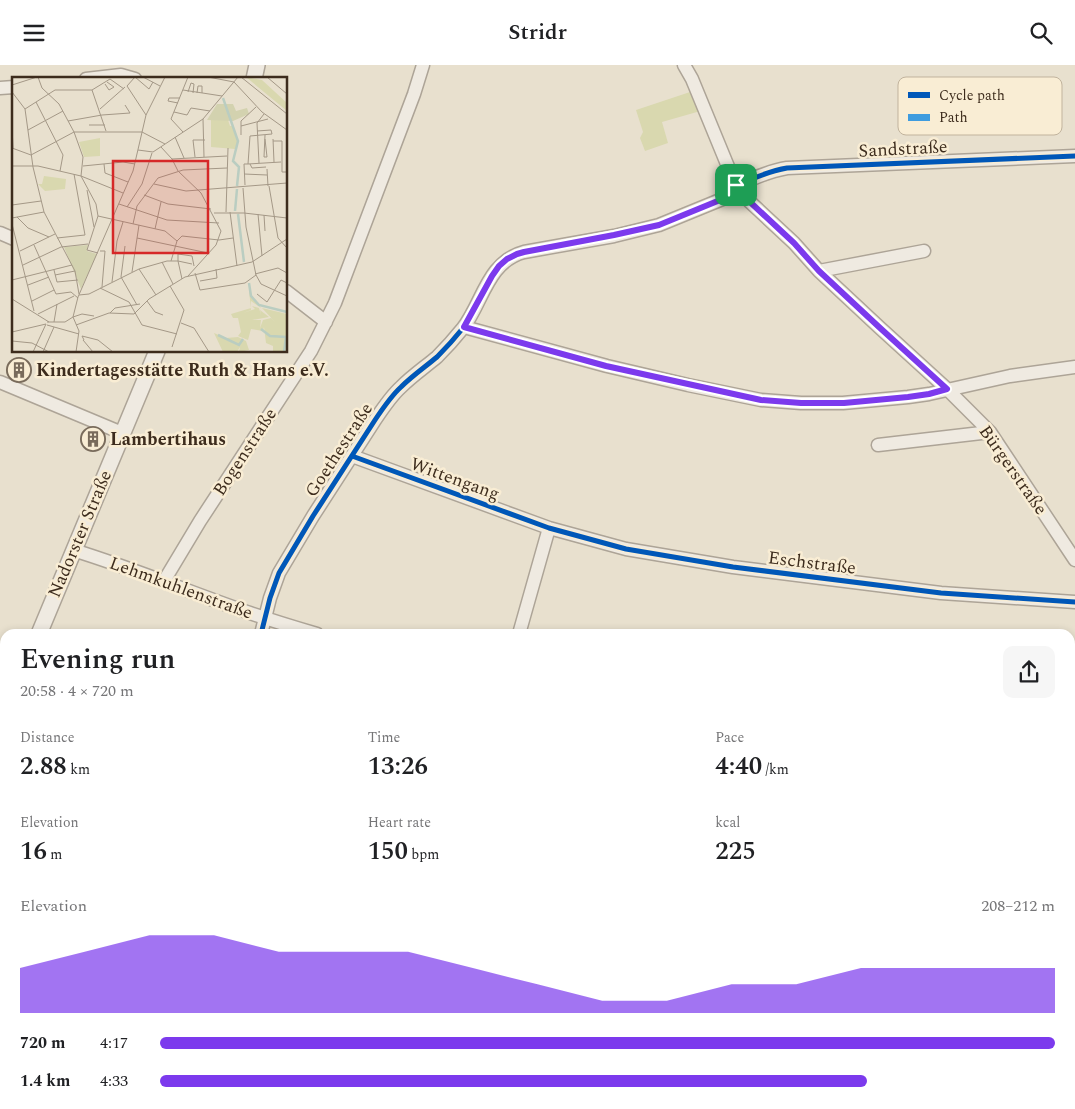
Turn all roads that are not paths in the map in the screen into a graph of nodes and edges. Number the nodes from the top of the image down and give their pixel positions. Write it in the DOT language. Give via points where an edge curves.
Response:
graph roads {
  1 [pos="423,65"];
  2 [pos="684,65"];
  3 [pos="104,77"];
  4 [pos="128,77"];
  5 [pos="1075,155"];
  6 [pos="736,185"];
  7 [pos="0,233"];
  8 [pos="12,238"];
  9 [pos="924,251"];
  10 [pos="819,271"];
  11 [pos="288,293"];
  12 [pos="326,322"];
  13 [pos="464,327"];
  14 [pos="156,353"];
  15 [pos="1075,367"];
  16 [pos="0,382"];
  17 [pos="947,389"];
  18 [pos="990,432"];
  19 [pos="122,433"];
  20 [pos="878,445"];
  21 [pos="352,456"];
  22 [pos="549,528"];
  23 [pos="73,550"];
  24 [pos="1075,560"];
  25 [pos="164,581"];
  26 [pos="1075,602"];
  27 [pos="264,618"];
  28 [pos="41,629"];
  29 [pos="262,629"];
  30 [pos="300,629"];
  31 [pos="520,629"];
  1 -- 12 [label="street, Bogenstraße"];
  2 -- 6 [label="street, Bürgerstraße"];
  3 -- 4 [label="street"];
  5 -- 6 [label="street, Sandstraße" via="787,168 761,174"];
  6 -- 10 [label="street, Bürgerstraße"];
  6 -- 13 [label="street, Goethestraße" via="725,198 659,225 524,252 507,259 492,276"];
  7 -- 8 [label="street"];
  9 -- 10 [label="street"];
  10 -- 17 [label="street, Bürgerstraße"];
  11 -- 12 [label="street"];
  12 -- 25 [label="street, Bogenstraße"];
  13 -- 17 [label="street" via="606,366 761,400 850,403"];
  13 -- 21 [label="street, Goethestraße" via="436,357 399,388"];
  14 -- 19 [label="street, Nadorster Straße"];
  15 -- 17 [label="street"];
  16 -- 19 [label="street"];
  17 -- 18 [label="street, Bürgerstraße"];
  18 -- 20 [label="street"];
  18 -- 24 [label="street, Bürgerstraße"];
  19 -- 23 [label="street, Nadorster Straße"];
  21 -- 22 [label="street, Wittengang"];
  21 -- 27 [label="street, Goethestraße" via="279,573"];
  22 -- 26 [label="street, Eschstraße" via="626,549 733,567 941,593"];
  22 -- 31 [label="street"];
  23 -- 25 [label="street, Lehmkuhlenstraße"];
  23 -- 28 [label="street, Nadorster Straße"];
  25 -- 27 [label="street, Lehmkuhlenstraße"];
  27 -- 29 [label="street, Goethestraße"];
  27 -- 30 [label="street, Lehmkuhlenstraße"];
}
